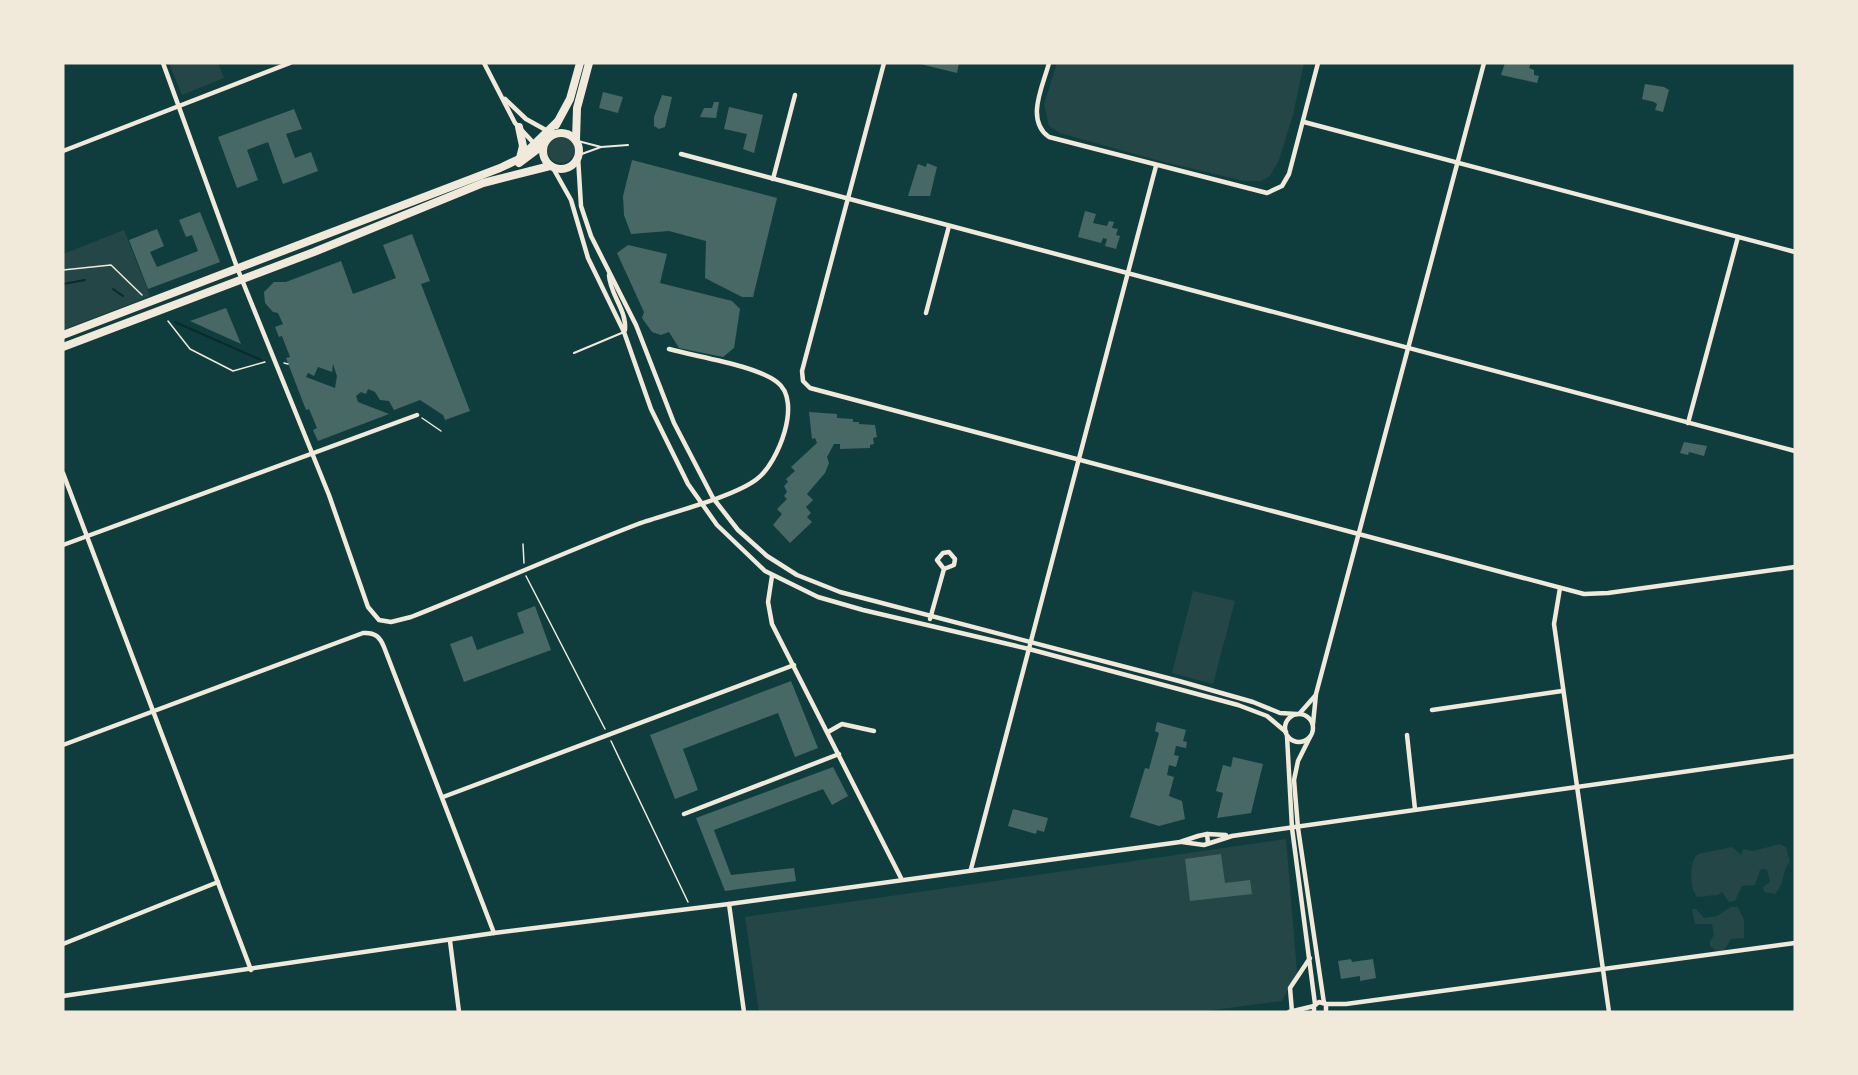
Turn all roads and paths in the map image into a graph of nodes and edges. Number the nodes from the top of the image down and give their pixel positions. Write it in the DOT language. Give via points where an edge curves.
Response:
graph roads {
  1 [pos="164,63"];
  2 [pos="290,63"];
  3 [pos="484,63"];
  4 [pos="580,63"];
  5 [pos="589,63"];
  6 [pos="884,63"];
  7 [pos="1049,63"];
  8 [pos="1318,63"];
  9 [pos="1484,63"];
  10 [pos="501,95"];
  11 [pos="795,95"];
  12 [pos="180,105"];
  13 [pos="1304,122"];
  14 [pos="519,127"];
  15 [pos="552,132"];
  16 [pos="576,140"];
  17 [pos="628,146"];
  18 [pos="602,147"];
  19 [pos="539,148"];
  20 [pos="63,151"];
  21 [pos="681,154"];
  22 [pos="578,156"];
  23 [pos="519,159"];
  24 [pos="1458,162"];
  25 [pos="1156,166"];
  26 [pos="552,167"];
  27 [pos="500,168"];
  28 [pos="773,179"];
  29 [pos="848,199"];
  30 [pos="949,226"];
  31 [pos="1738,237"];
  32 [pos="1795,252"];
  33 [pos="63,270"];
  34 [pos="238,270"];
  35 [pos="608,273"];
  36 [pos="1128,273"];
  37 [pos="242,280"];
  38 [pos="145,297"];
  39 [pos="926,313"];
  40 [pos="168,321"];
  41 [pos="624,332"];
  42 [pos="63,335"];
  43 [pos="63,347"];
  44 [pos="1408,348"];
  45 [pos="669,349"];
  46 [pos="574,353"];
  47 [pos="265,362"];
  48 [pos="284,363"];
  49 [pos="288,364"];
  50 [pos="417,415"];
  51 [pos="1688,423"];
  52 [pos="1795,451"];
  53 [pos="312,453"];
  54 [pos="1078,460"];
  55 [pos="63,473"];
  56 [pos="713,498"];
  57 [pos="700,503"];
  58 [pos="1359,534"];
  59 [pos="87,535"];
  60 [pos="523,544"];
  61 [pos="63,545"];
  62 [pos="1795,567"];
  63 [pos="944,569"];
  64 [pos="524,573"];
  65 [pos="772,576"];
  66 [pos="1560,588"];
  67 [pos="889,605"];
  68 [pos="886,615"];
  69 [pos="931,616"];
  70 [pos="928,625"];
  71 [pos="1031,643"];
  72 [pos="1029,649"];
  73 [pos="794,665"];
  74 [pos="1135,669"];
  75 [pos="1133,677"];
  76 [pos="1562,691"];
  77 [pos="1316,694"];
  78 [pos="152,710"];
  79 [pos="1432,710"];
  80 [pos="1298,713"];
  81 [pos="1313,724"];
  82 [pos="874,730"];
  83 [pos="828,732"];
  84 [pos="1286,734"];
  85 [pos="608,735"];
  86 [pos="1407,735"];
  87 [pos="1310,737"];
  88 [pos="63,745"];
  89 [pos="839,754"];
  90 [pos="1795,756"];
  91 [pos="1578,787"];
  92 [pos="443,797"];
  93 [pos="1415,809"];
  94 [pos="684,814"];
  95 [pos="1292,828"];
  96 [pos="1298,828"];
  97 [pos="1207,834"];
  98 [pos="1198,836"];
  99 [pos="1232,836"];
  100 [pos="1180,842"];
  101 [pos="1208,843"];
  102 [pos="1199,844"];
  103 [pos="1304,867"];
  104 [pos="1297,868"];
  105 [pos="971,869"];
  106 [pos="901,878"];
  107 [pos="218,882"];
  108 [pos="729,904"];
  109 [pos="691,909"];
  110 [pos="494,933"];
  111 [pos="450,941"];
  112 [pos="1795,943"];
  113 [pos="63,944"];
  114 [pos="1313,957"];
  115 [pos="251,970"];
  116 [pos="1604,970"];
  117 [pos="1319,976"];
  118 [pos="1312,977"];
  119 [pos="63,996"];
  120 [pos="1325,1004"];
  121 [pos="1346,1005"];
  122 [pos="1315,1008"];
  123 [pos="459,1012"];
  124 [pos="744,1012"];
  125 [pos="1292,1012"];
  126 [pos="1308,1012"];
  127 [pos="1327,1012"];
  128 [pos="1609,1012"];
  1 -- 12 [label="street"];
  2 -- 12 [label="street"];
  3 -- 10 [label="street"];
  4 -- 15 [label="main road" via="570,99"];
  5 -- 16 [label="main road" via="577,108"];
  6 -- 29 [label="street"];
  7 -- 25 [label="street" via="1036,112 1045,134"];
  8 -- 13 [label="street"];
  9 -- 24 [label="street"];
  10 -- 14 [label="street"];
  10 -- 15 [label="street" via="526,119"];
  11 -- 28 [label="street"];
  12 -- 20 [label="street"];
  12 -- 34 [label="street"];
  13 -- 24 [label="street"];
  13 -- 25 [label="street" via="1287,179 1270,193"];
  14 -- 19 [label="street"];
  14 -- 23 [label="main road" via="523,146"];
  15 -- 16 [label="main road" via="567,133"];
  15 -- 19 [label="main road"];
  16 -- 18 [label="lane"];
  16 -- 22 [label="main road"];
  17 -- 18 [label="lane"];
  18 -- 22 [label="lane"];
  19 -- 23 [label="main road"];
  19 -- 26 [label="main road"];
  19 -- 27 [label="main road" via="527,159"];
  21 -- 28 [label="street"];
  22 -- 26 [label="main road" via="568,167"];
  22 -- 35 [label="street" via="583,213"];
  23 -- 27 [label="main road"];
  24 -- 31 [label="street"];
  24 -- 44 [label="street"];
  25 -- 36 [label="street"];
  26 -- 37 [label="main road" via="483,183"];
  26 -- 41 [label="street" via="571,200 585,251"];
  27 -- 34 [label="main road"];
  28 -- 29 [label="street"];
  29 -- 30 [label="street"];
  29 -- 54 [label="street" via="802,371 805,385"];
  30 -- 36 [label="street"];
  30 -- 39 [label="street"];
  31 -- 32 [label="street"];
  31 -- 51 [label="street"];
  33 -- 38 [label="path" via="111,265"];
  34 -- 37 [label="street"];
  34 -- 42 [label="main road"];
  35 -- 41 [label="street" via="625,319"];
  35 -- 56 [label="street" via="636,325 674,423"];
  36 -- 44 [label="street"];
  36 -- 54 [label="street"];
  37 -- 43 [label="main road"];
  37 -- 53 [label="street"];
  40 -- 47 [label="path" via="190,350 233,371"];
  41 -- 46 [label="lane"];
  41 -- 57 [label="street" via="651,409"];
  44 -- 51 [label="street"];
  44 -- 58 [label="street"];
  45 -- 56 [label="street" via="759,373 779,383 787,396 788,413 772,464 751,483"];
  48 -- 49 [label="path"];
  50 -- 53 [label="street"];
  51 -- 52 [label="street"];
  53 -- 59 [label="street"];
  53 -- 64 [label="street" via="368,607 379,620 391,622 411,617"];
  54 -- 58 [label="street"];
  54 -- 71 [label="street"];
  55 -- 59 [label="street"];
  56 -- 57 [label="street"];
  56 -- 67 [label="street" via="738,530 783,567 830,589"];
  57 -- 64 [label="street" via="636,525"];
  57 -- 65 [label="street" via="736,546"];
  58 -- 66 [label="street"];
  58 -- 77 [label="street"];
  59 -- 61 [label="street"];
  59 -- 78 [label="street"];
  60 -- 64 [label="path"];
  62 -- 66 [label="street" via="1597,595"];
  63 -- 69 [label="street"];
  64 -- 85 [label="path"];
  65 -- 68 [label="street" via="818,597"];
  65 -- 73 [label="street" via="770,618"];
  66 -- 76 [label="street" via="1554,619"];
  67 -- 68 [label="street"];
  67 -- 69 [label="street"];
  68 -- 70 [label="street"];
  69 -- 70 [label="street"];
  69 -- 71 [label="street"];
  70 -- 72 [label="street"];
  71 -- 72 [label="street"];
  71 -- 74 [label="street"];
  72 -- 75 [label="street"];
  72 -- 105 [label="street"];
  73 -- 83 [label="street"];
  73 -- 85 [label="street"];
  74 -- 75 [label="street"];
  74 -- 80 [label="street" via="1280,713"];
  75 -- 84 [label="street" via="1257,712 1273,720"];
  76 -- 79 [label="street"];
  76 -- 91 [label="street"];
  77 -- 80 [label="street" via="1310,705"];
  77 -- 81 [label="street"];
  78 -- 88 [label="street"];
  78 -- 92 [label="street" via="363,633 373,633 381,640"];
  78 -- 107 [label="street"];
  80 -- 81 [label="street"];
  80 -- 84 [label="street" via="1287,720"];
  81 -- 87 [label="street"];
  82 -- 83 [label="street" via="842,724"];
  83 -- 89 [label="street"];
  84 -- 87 [label="street" via="1298,742"];
  84 -- 95 [label="street"];
  85 -- 92 [label="street"];
  85 -- 109 [label="path"];
  86 -- 93 [label="street"];
  87 -- 96 [label="street" via="1296,769"];
  89 -- 94 [label="street"];
  89 -- 106 [label="street"];
  90 -- 91 [label="street"];
  91 -- 93 [label="street"];
  91 -- 116 [label="street"];
  92 -- 110 [label="street"];
  93 -- 96 [label="street"];
  95 -- 96 [label="street"];
  95 -- 99 [label="street"];
  95 -- 104 [label="street"];
  96 -- 103 [label="street"];
  97 -- 98 [label="street"];
  97 -- 99 [label="street"];
  97 -- 101 [label="street"];
  98 -- 100 [label="street"];
  98 -- 102 [label="street"];
  99 -- 101 [label="street"];
  100 -- 102 [label="street"];
  100 -- 105 [label="street"];
  101 -- 102 [label="street"];
  103 -- 104 [label="street"];
  103 -- 114 [label="street"];
  104 -- 114 [label="street"];
  105 -- 106 [label="street"];
  106 -- 108 [label="street"];
  107 -- 113 [label="street"];
  107 -- 115 [label="street"];
  108 -- 109 [label="street"];
  108 -- 124 [label="street"];
  109 -- 110 [label="street"];
  110 -- 111 [label="street"];
  111 -- 115 [label="street"];
  111 -- 123 [label="street"];
  112 -- 116 [label="street"];
  114 -- 117 [label="street"];
  114 -- 118 [label="street"];
  114 -- 125 [label="street" via="1290,988"];
  115 -- 119 [label="street"];
  116 -- 121 [label="street"];
  116 -- 128 [label="street"];
  117 -- 118 [label="street"];
  117 -- 120 [label="street"];
  118 -- 122 [label="street"];
  120 -- 121 [label="street"];
  120 -- 122 [label="street"];
  120 -- 127 [label="street"];
  121 -- 127 [label="street"];
  122 -- 125 [label="street"];
  125 -- 126 [label="street"];
}
